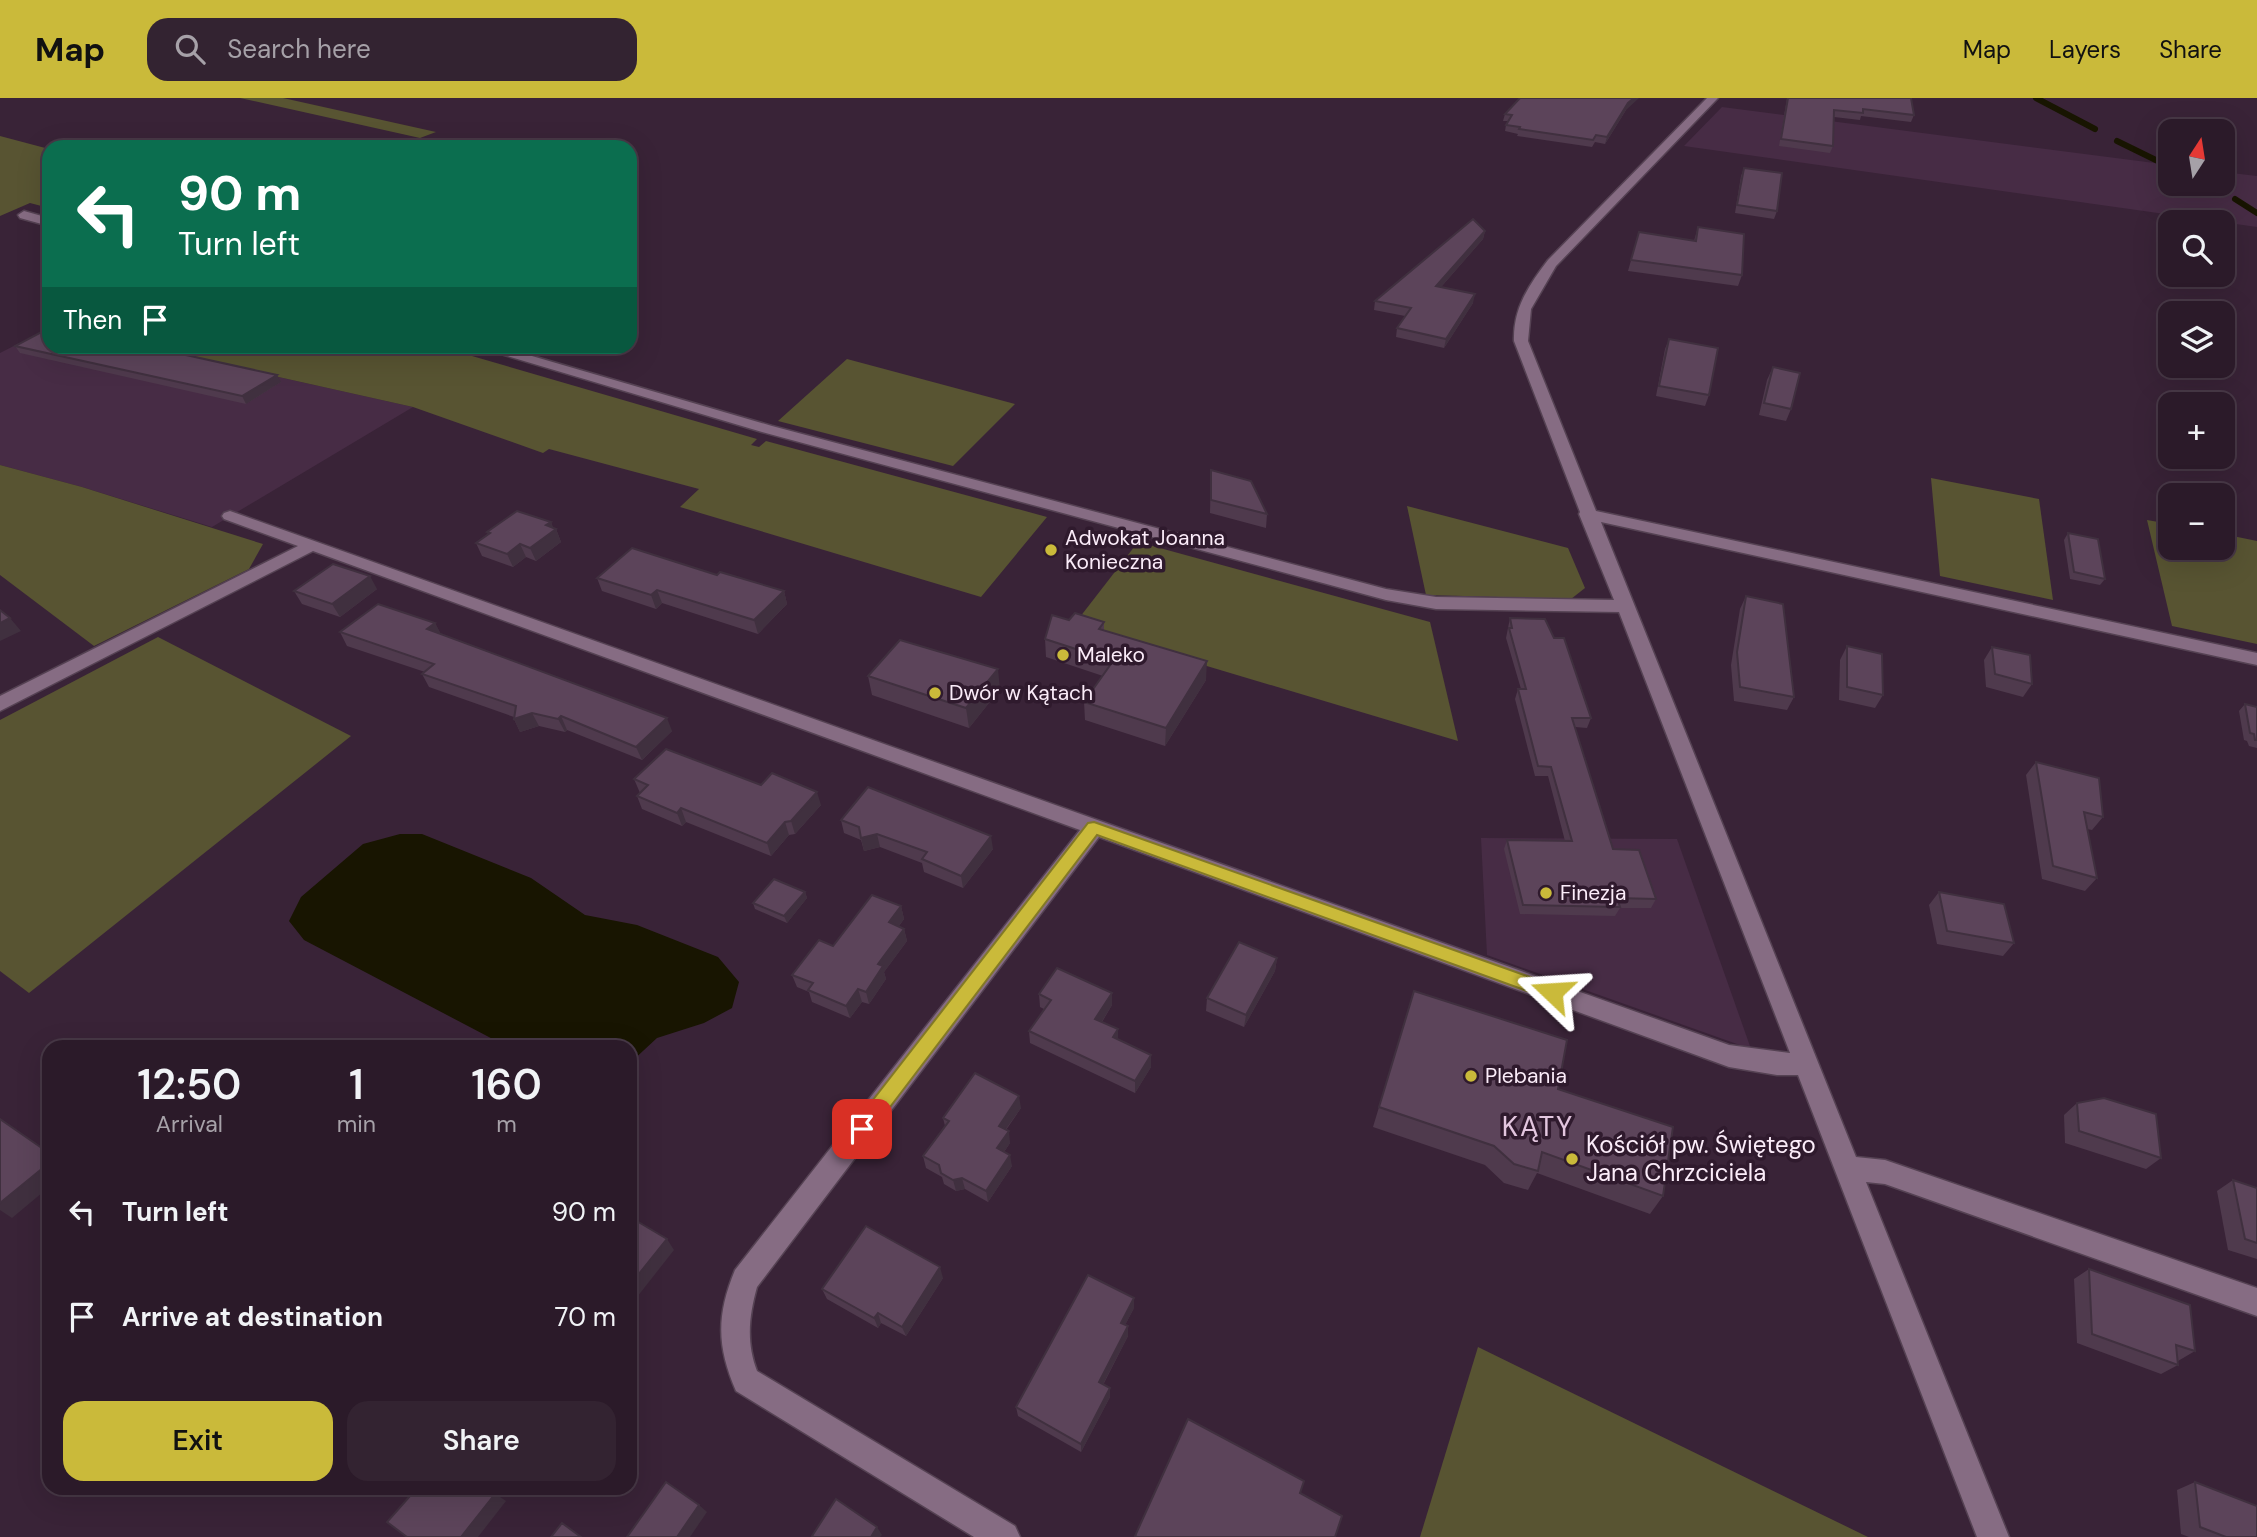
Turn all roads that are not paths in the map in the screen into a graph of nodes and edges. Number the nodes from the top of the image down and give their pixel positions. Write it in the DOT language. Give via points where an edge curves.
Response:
graph roads {
  1 [pos="1713,98"];
  2 [pos="24,215"];
  3 [pos="42,220"];
  4 [pos="509,354"];
  5 [pos="1587,514"];
  6 [pos="230,516"];
  7 [pos="312,545"];
  8 [pos="1624,606"];
  9 [pos="2257,659"];
  10 [pos="0,704"];
  11 [pos="1094,828"];
  12 [pos="1807,1064"];
  13 [pos="1849,1168"];
  14 [pos="2257,1302"];
  15 [pos="1004,1537"];
  16 [pos="1993,1537"];
  1 -- 5 [label="street" via="1552,263 1521,314 1525,356"];
  2 -- 3 [label="street"];
  4 -- 8 [label="street" via="767,429 1386,594 1436,603"];
  5 -- 8 [label="street"];
  5 -- 9 [label="street"];
  6 -- 7 [label="street"];
  7 -- 10 [label="street"];
  7 -- 11 [label="street"];
  8 -- 12 [label="street"];
  11 -- 12 [label="street" via="1729,1056"];
  11 -- 15 [label="street" via="745,1280 733,1323 736,1357 746,1381"];
  12 -- 13 [label="street"];
  13 -- 14 [label="street" via="1885,1172"];
  13 -- 16 [label="street"];
}
